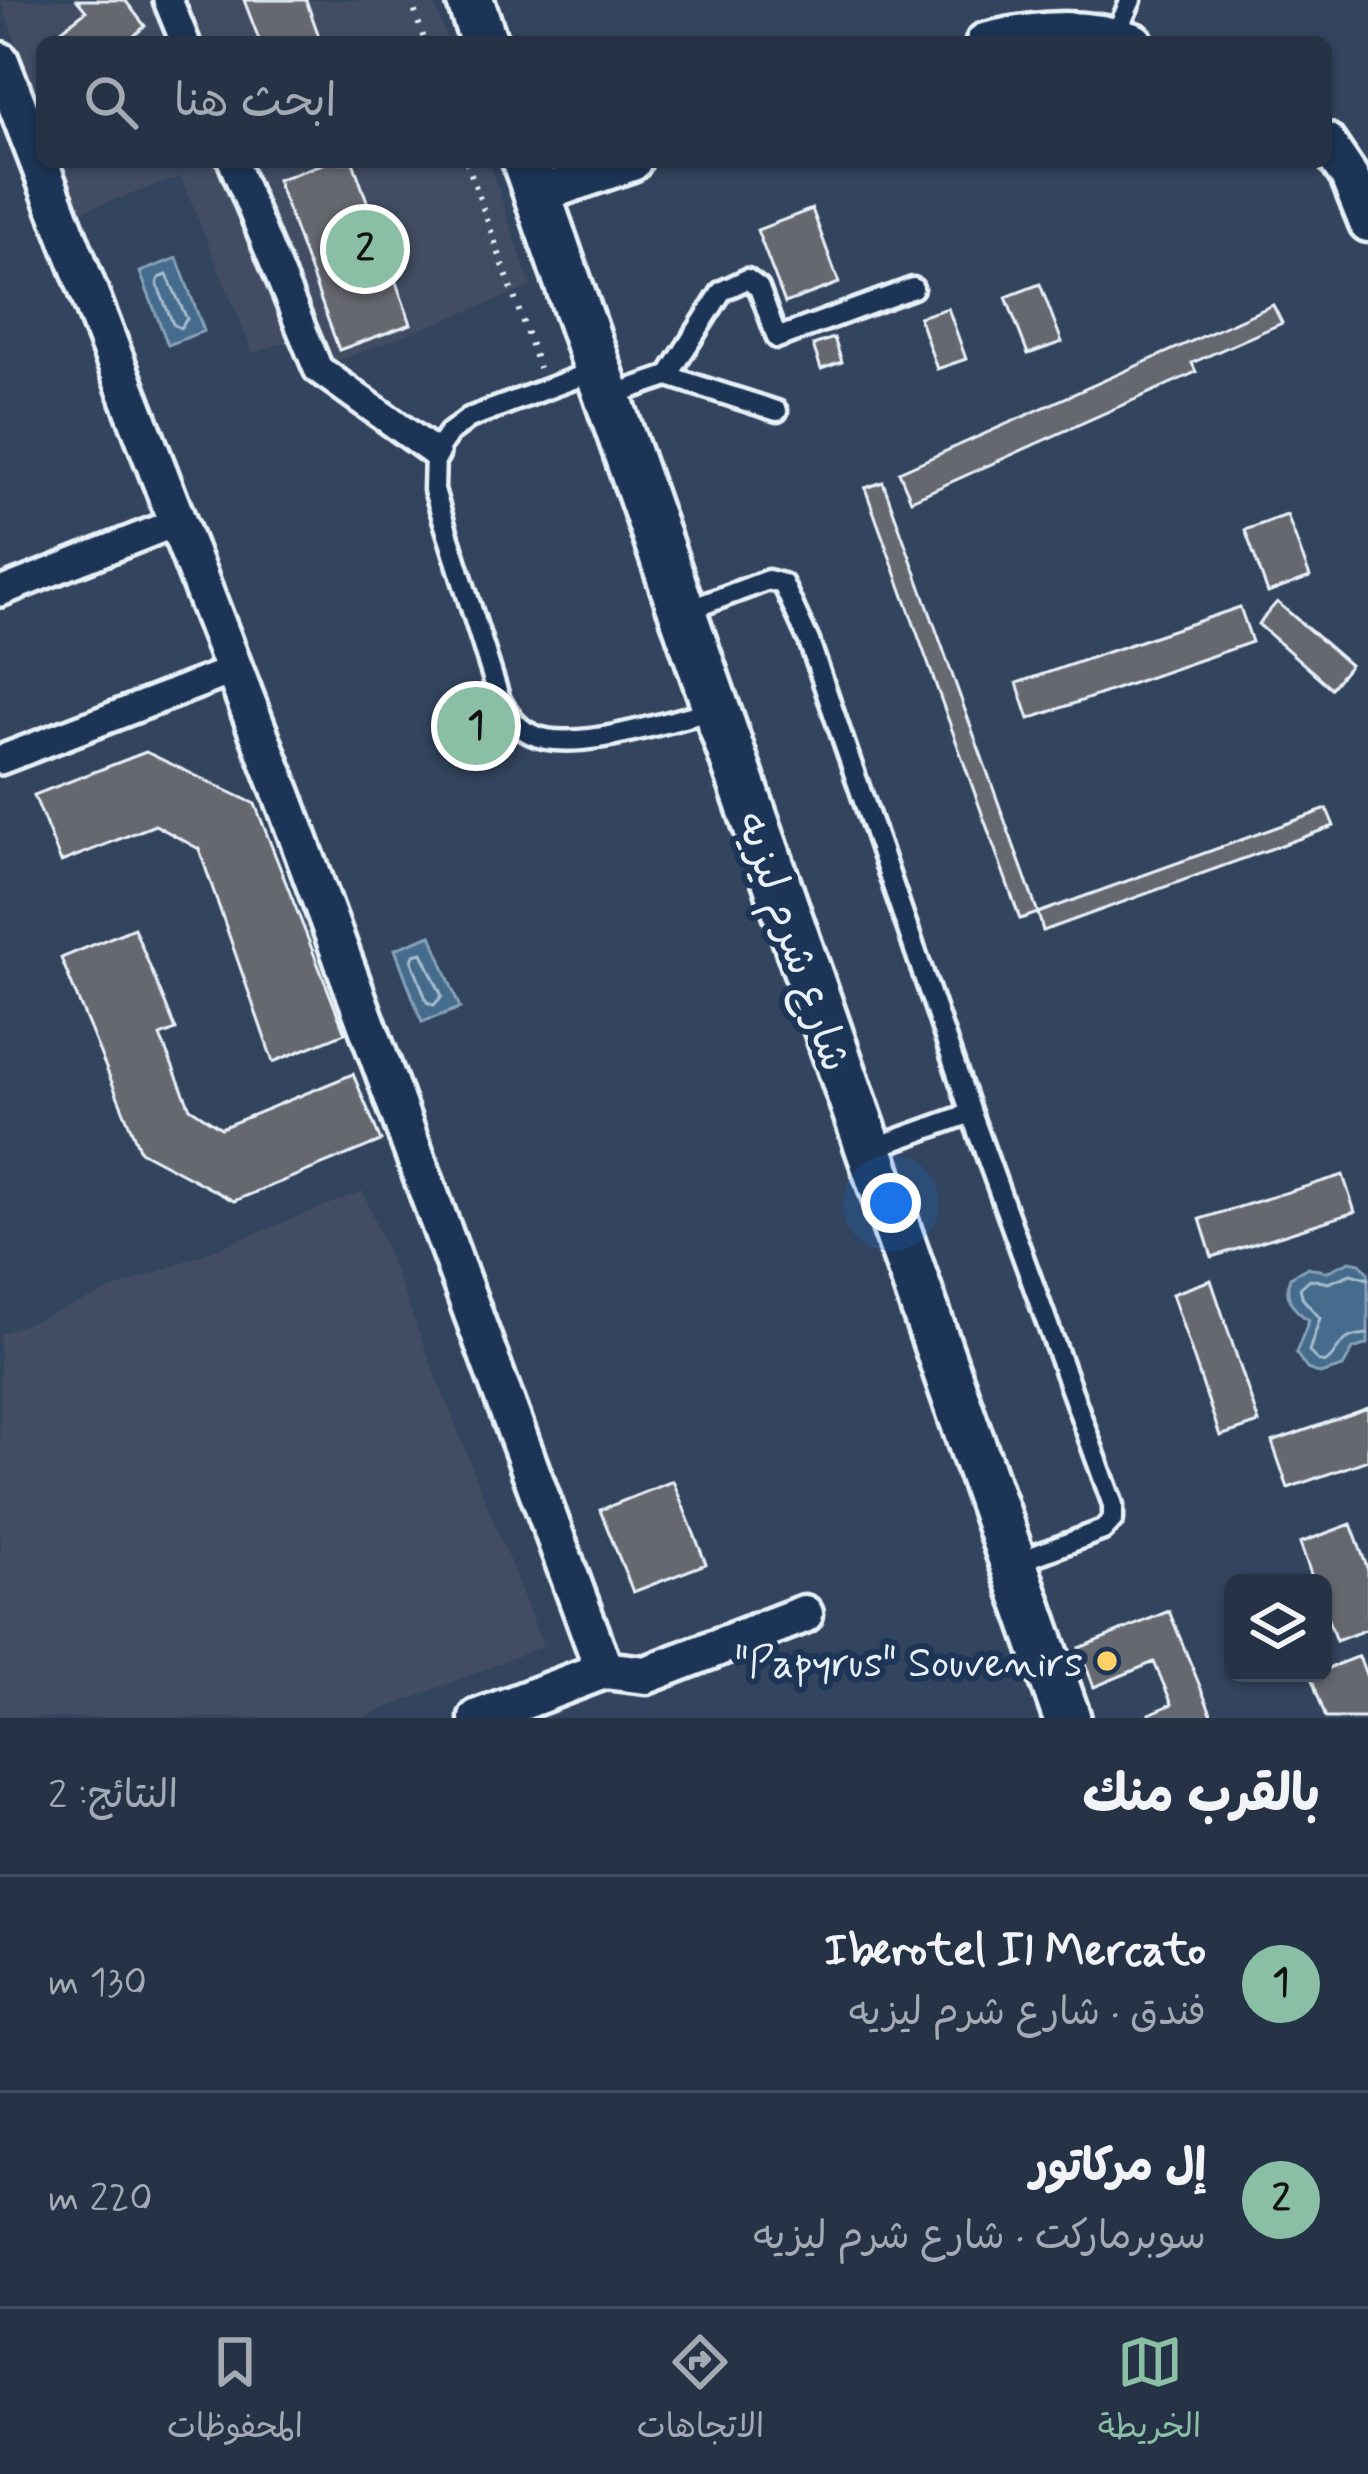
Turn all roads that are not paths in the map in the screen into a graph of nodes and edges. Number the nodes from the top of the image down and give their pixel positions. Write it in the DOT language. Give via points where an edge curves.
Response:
graph roads {
  1 [pos="168,0"];
  2 [pos="470,0"];
  3 [pos="1131,0"];
  4 [pos="183,36"];
  5 [pos="482,36"];
  6 [pos="1017,36"];
  7 [pos="1100,36"];
  8 [pos="1125,36"];
  9 [pos="0,61"];
  10 [pos="1332,151"];
  11 [pos="36,155"];
  12 [pos="41,168"];
  13 [pos="235,168"];
  14 [pos="594,168"];
  15 [pos="531,178"];
  16 [pos="1368,223"];
  17 [pos="913,288"];
  18 [pos="668,376"];
  19 [pos="602,383"];
  20 [pos="777,411"];
  21 [pos="435,453"];
  22 [pos="177,522"];
  23 [pos="0,592"];
  24 [pos="682,612"];
  25 [pos="234,670"];
  26 [pos="715,710"];
  27 [pos="0,760"];
  28 [pos="971,1113"];
  29 [pos="867,1150"];
  30 [pos="1010,1565"];
  31 [pos="804,1614"];
  32 [pos="604,1670"];
  33 [pos="478,1718"];
  34 [pos="1067,1718"];
  1 -- 4 [label="street"];
  2 -- 5 [label="street"];
  3 -- 8 [label="lane"];
  6 -- 7 [label="street"];
  9 -- 11 [label="street"];
  10 -- 16 [label="street"];
  12 -- 22 [label="street"];
  13 -- 21 [label="street" via="318,368"];
  14 -- 15 [label="street"];
  15 -- 19 [label="street, شارع شرم ليزيه"];
  17 -- 18 [label="lane" via="777,338 759,288 746,279 722,291"];
  18 -- 19 [label="lane"];
  18 -- 20 [label="lane"];
  19 -- 21 [label="lane" via="546,389 469,418"];
  19 -- 24 [label="street, شارع شرم ليزيه"];
  21 -- 26 [label="lane" via="434,490 512,720 549,740 579,740"];
  22 -- 23 [label="street"];
  22 -- 25 [label="street"];
  24 -- 26 [label="street, شارع شرم ليزيه"];
  24 -- 28 [label="lane" via="768,580 784,584"];
  25 -- 27 [label="street"];
  25 -- 32 [label="street"];
  26 -- 29 [label="street, شارع شرم ليزيه"];
  28 -- 29 [label="lane"];
  28 -- 30 [label="lane" via="1113,1505 1103,1530"];
  29 -- 30 [label="street, شارع شرم ليزيه"];
  30 -- 34 [label="street, شارع شرم ليزيه"];
  31 -- 32 [label="street" via="646,1676"];
  32 -- 33 [label="street"];
}
